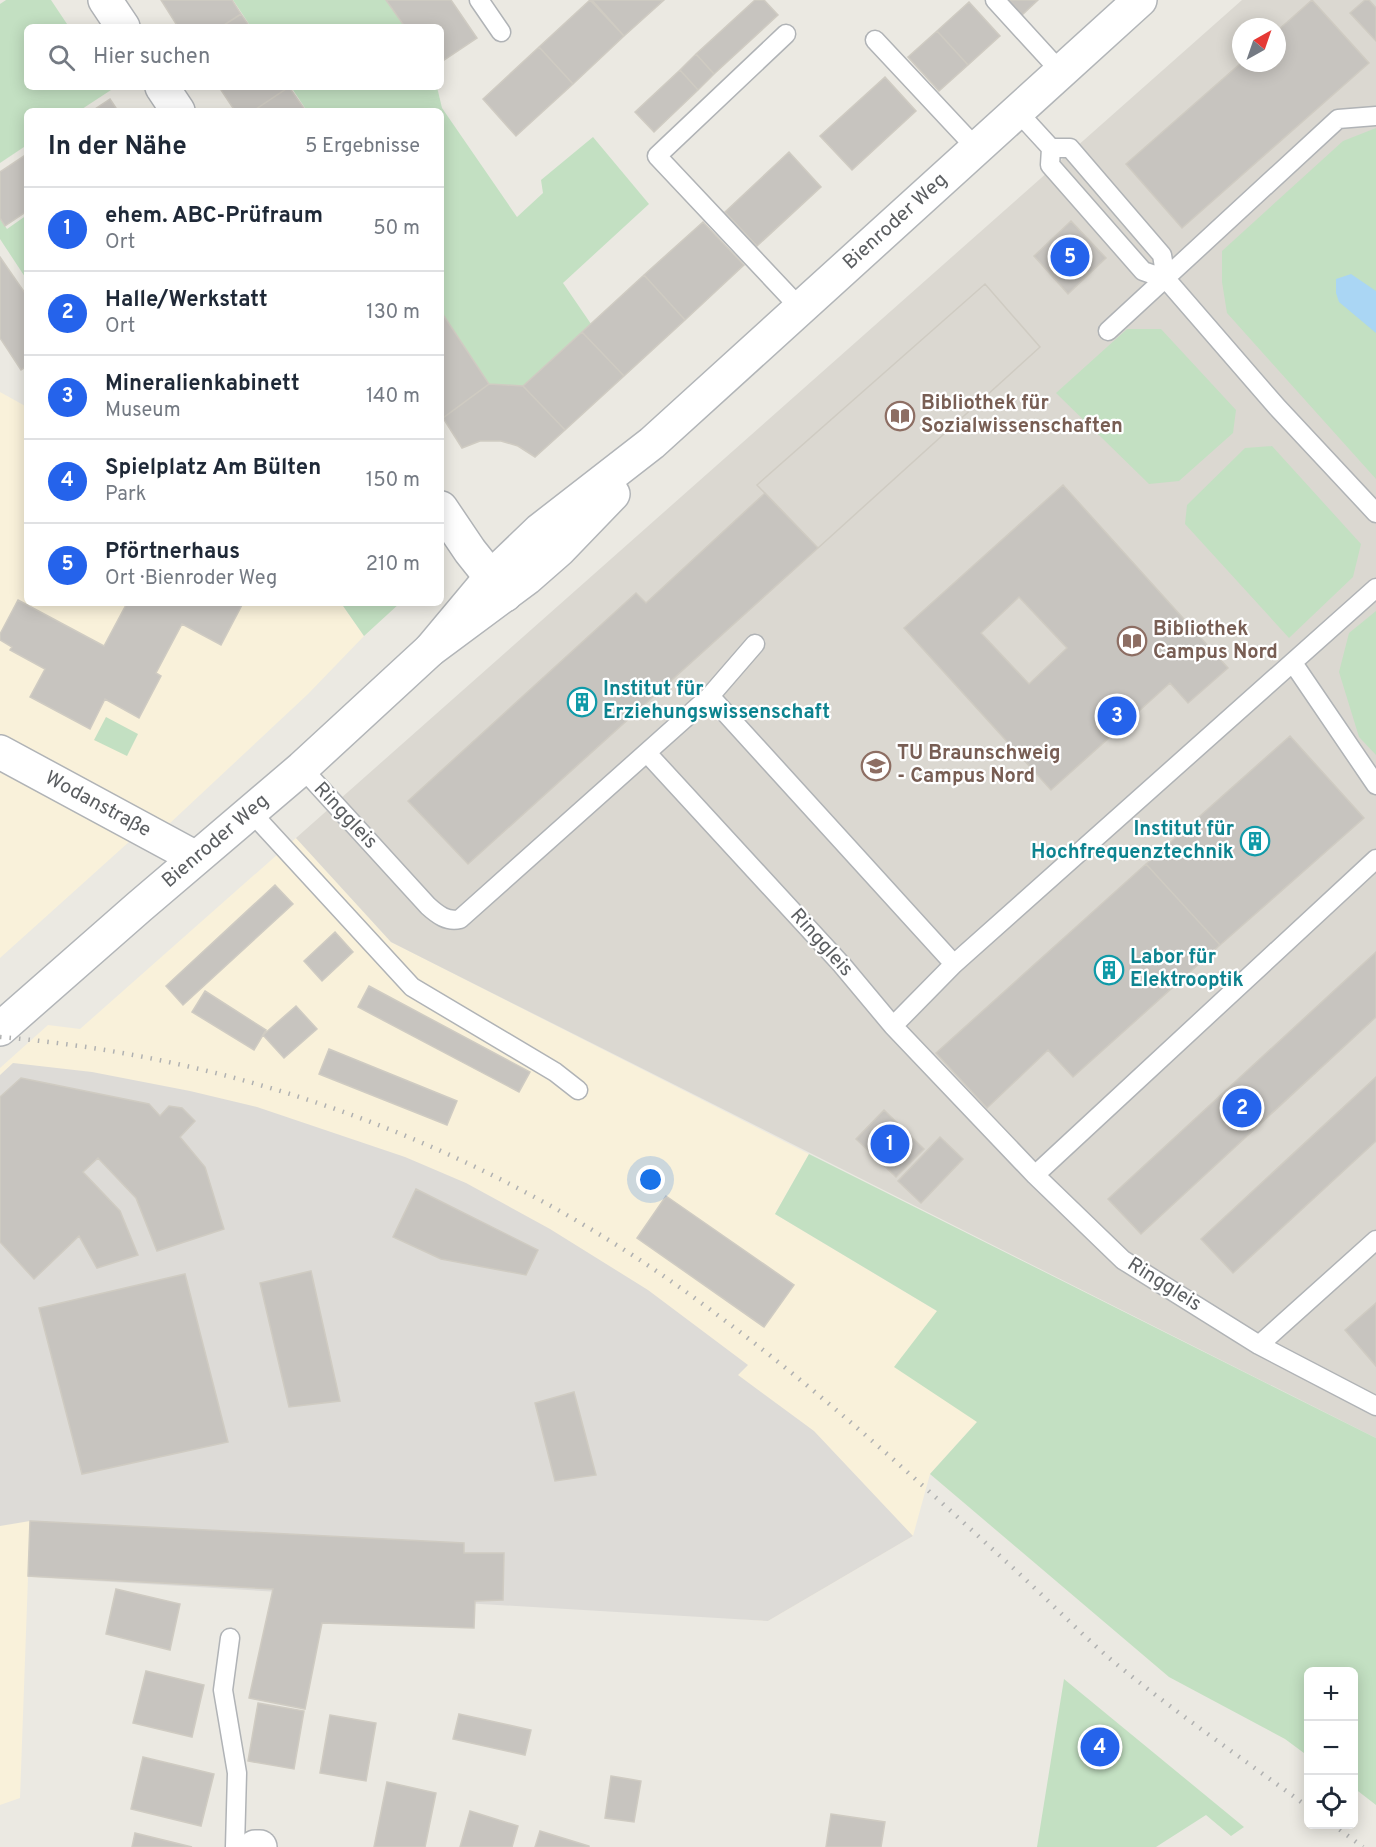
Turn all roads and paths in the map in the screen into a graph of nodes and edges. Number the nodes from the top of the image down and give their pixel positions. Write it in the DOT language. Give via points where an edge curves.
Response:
graph roads {
  1 [pos="105,0"];
  2 [pos="479,0"];
  3 [pos="995,0"];
  4 [pos="1140,0"];
  5 [pos="121,24"];
  6 [pos="501,32"];
  7 [pos="786,34"];
  8 [pos="875,40"];
  9 [pos="1061,72"];
  10 [pos="164,90"];
  11 [pos="176,108"];
  12 [pos="1018,112"];
  13 [pos="1376,116"];
  14 [pos="1052,148"];
  15 [pos="977,149"];
  16 [pos="1166,279"];
  17 [pos="801,309"];
  18 [pos="1108,331"];
  19 [pos="444,512"];
  20 [pos="1376,513"];
  21 [pos="498,586"];
  22 [pos="1376,588"];
  23 [pos="755,644"];
  24 [pos="1293,663"];
  25 [pos="710,696"];
  26 [pos="0,752"];
  27 [pos="647,753"];
  28 [pos="302,768"];
  29 [pos="1376,785"];
  30 [pos="251,812"];
  31 [pos="196,858"];
  32 [pos="1376,859"];
  33 [pos="954,963"];
  34 [pos="5,1018"];
  35 [pos="893,1026"];
  36 [pos="578,1090"];
  37 [pos="1035,1175"];
  38 [pos="1376,1240"];
  39 [pos="1259,1345"];
  40 [pos="1376,1406"];
  41 [pos="230,1638"];
  42 [pos="235,1847"];
  43 [pos="255,1847"];
  44 [pos="260,1847"];
  1 -- 5 [label="main road"];
  2 -- 6 [label="lane"];
  3 -- 9 [label="lane"];
  4 -- 9 [label="main road, Bienroder Weg"];
  7 -- 17 [label="lane" via="657,156"];
  8 -- 15 [label="lane"];
  9 -- 12 [label="main road, Bienroder Weg"];
  10 -- 11 [label="main road"];
  12 -- 14 [label="lane"];
  12 -- 15 [label="main road, Bienroder Weg"];
  13 -- 16 [label="lane" via="1338,119"];
  14 -- 16 [label="lane" via="1050,165 1143,271"];
  14 -- 16 [label="lane" via="1070,148 1162,255"];
  15 -- 17 [label="main road, Bienroder Weg"];
  16 -- 18 [label="lane"];
  16 -- 20 [label="lane"];
  17 -- 21 [label="main road, Bienroder Weg" via="652,443 540,530"];
  19 -- 21 [label="main road"];
  21 -- 28 [label="main road, Bienroder Weg"];
  22 -- 24 [label="lane"];
  23 -- 25 [label="lane"];
  24 -- 29 [label="lane"];
  24 -- 33 [label="lane"];
  25 -- 27 [label="lane"];
  25 -- 33 [label="lane"];
  26 -- 31 [label="main road, Wodanstraße"];
  27 -- 28 [label="lane, Ringgleis" via="466,916 455,920 428,906"];
  27 -- 35 [label="lane, Ringgleis"];
  28 -- 30 [label="main road, Bienroder Weg"];
  30 -- 31 [label="main road, Bienroder Weg"];
  30 -- 36 [label="lane" via="412,987 555,1072"];
  31 -- 34 [label="main road, Bienroder Weg"];
  32 -- 37 [label="lane"];
  33 -- 35 [label="lane"];
  35 -- 37 [label="lane, Ringgleis"];
  37 -- 39 [label="lane, Ringgleis" via="1123,1260"];
  38 -- 39 [label="lane"];
  39 -- 40 [label="lane, Ringgleis"];
  41 -- 42 [label="lane" via="222,1690 237,1773"];
  43 -- 44 [label="main road"];
}
